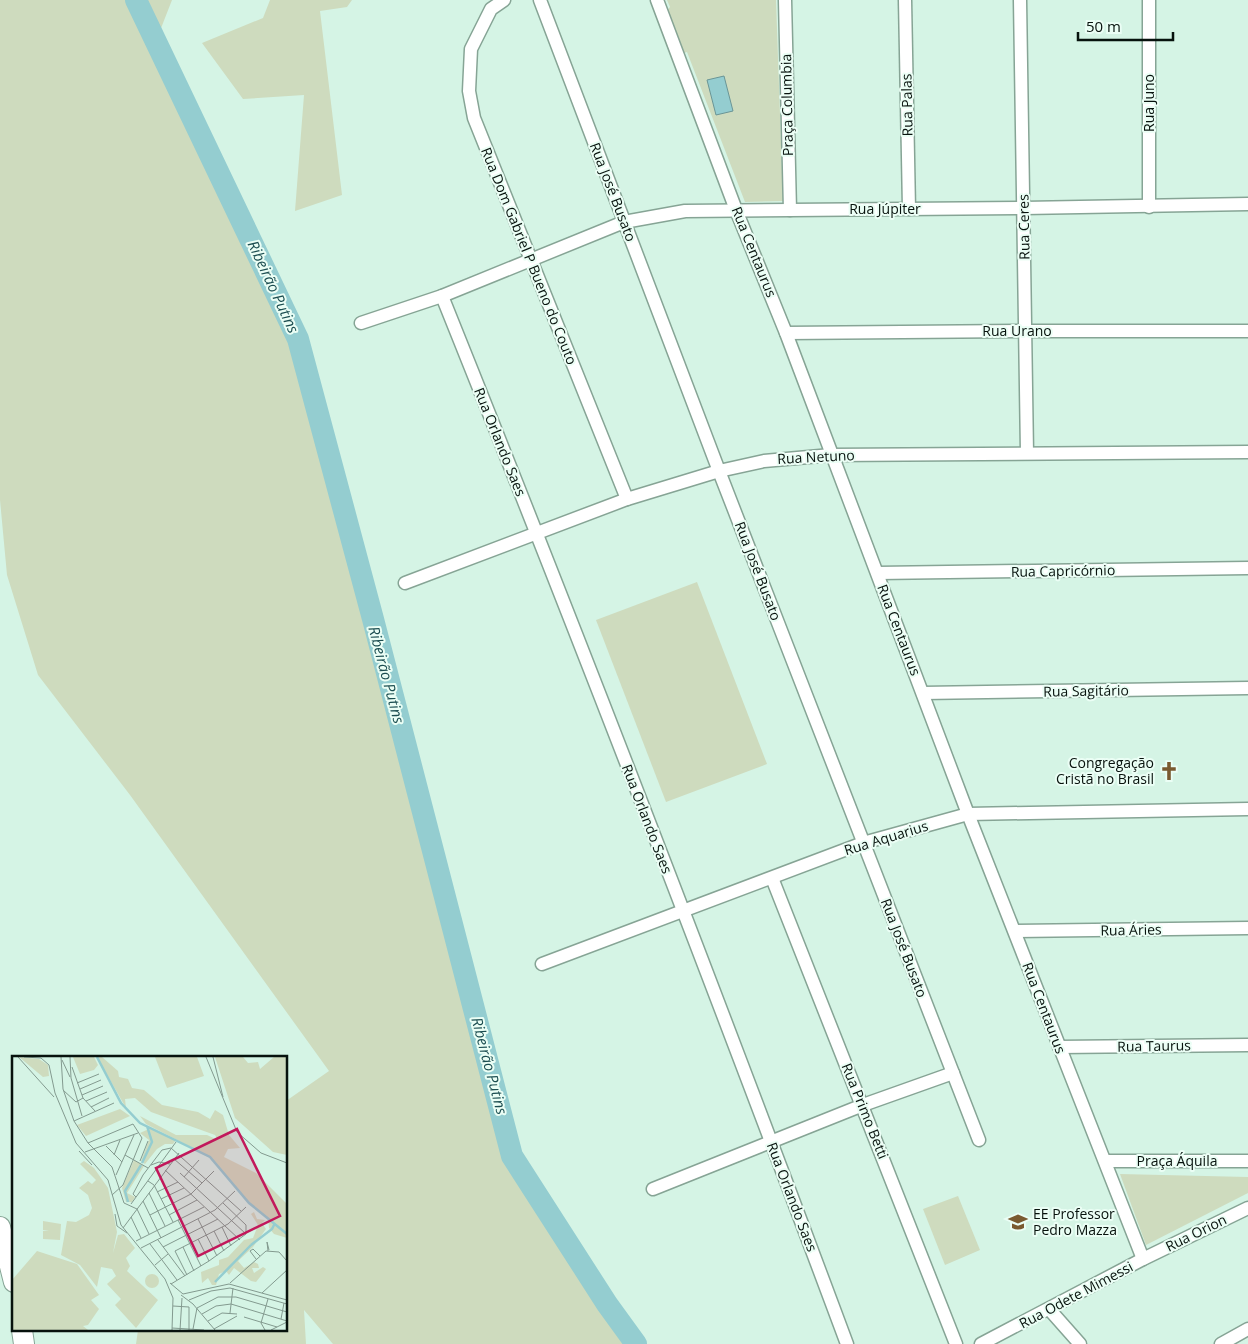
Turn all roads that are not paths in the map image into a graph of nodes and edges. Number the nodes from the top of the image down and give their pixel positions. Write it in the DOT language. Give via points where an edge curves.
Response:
graph roads {
  1 [pos="504,0"];
  2 [pos="540,0"];
  3 [pos="657,0"];
  4 [pos="785,0"];
  5 [pos="905,0"];
  6 [pos="1020,0"];
  7 [pos="1149,0"];
  8 [pos="1248,204"];
  9 [pos="1149,207"];
  10 [pos="1024,208"];
  11 [pos="909,209"];
  12 [pos="736,210"];
  13 [pos="790,210"];
  14 [pos="624,222"];
  15 [pos="531,260"];
  16 [pos="442,296"];
  17 [pos="362,323"];
  18 [pos="1025,330"];
  19 [pos="1248,331"];
  20 [pos="786,333"];
  21 [pos="1248,452"];
  22 [pos="1027,453"];
  23 [pos="831,455"];
  24 [pos="720,471"];
  25 [pos="626,499"];
  26 [pos="538,534"];
  27 [pos="1248,568"];
  28 [pos="878,573"];
  29 [pos="405,583"];
  30 [pos="1248,688"];
  31 [pos="923,693"];
  32 [pos="1248,809"];
  33 [pos="968,814"];
  34 [pos="864,844"];
  35 [pos="772,878"];
  36 [pos="682,911"];
  37 [pos="1248,928"];
  38 [pos="1015,931"];
  39 [pos="542,964"];
  40 [pos="1248,1045"];
  41 [pos="1059,1047"];
  42 [pos="953,1073"];
  43 [pos="863,1105"];
  44 [pos="979,1140"];
  45 [pos="772,1142"];
  46 [pos="1105,1161"];
  47 [pos="1248,1161"];
  48 [pos="654,1189"];
  49 [pos="1248,1208"];
  50 [pos="0,1227"];
  51 [pos="1143,1259"];
  52 [pos="12,1274"];
  53 [pos="1049,1309"];
  54 [pos="1248,1329"];
  55 [pos="847,1344"];
  56 [pos="956,1344"];
  57 [pos="981,1344"];
  58 [pos="1080,1344"];
  59 [pos="1221,1344"];
  1 -- 15 [label="street, Rua Dom Gabriel P Bueno do Couto" via="491,9 471,49 469,90 474,118"];
  2 -- 14 [label="street, Rua José Busato"];
  3 -- 12 [label="street, Rua Centaurus"];
  4 -- 13 [label="street, Praça Columbia"];
  5 -- 11 [label="street, Rua Palas"];
  6 -- 10 [label="street, Rua Ceres"];
  7 -- 9 [label="street, Rua Juno"];
  8 -- 9 [label="street, Rua Júpiter"];
  9 -- 10 [label="street, Rua Júpiter"];
  10 -- 11 [label="street, Rua Júpiter"];
  10 -- 18 [label="street, Rua Ceres"];
  11 -- 13 [label="street, Rua Júpiter"];
  12 -- 13 [label="street, Rua Júpiter"];
  12 -- 14 [label="street, Rua Júpiter" via="685,211"];
  12 -- 20 [label="street, Rua Centaurus"];
  14 -- 15 [label="street, Rua Júpiter"];
  14 -- 24 [label="street, Rua José Busato"];
  15 -- 16 [label="street, Rua Júpiter"];
  15 -- 25 [label="street, Rua Dom Gabriel P Bueno do Couto"];
  16 -- 17 [label="street, Rua Júpiter"];
  16 -- 26 [label="street, Rua Orlando Saes"];
  18 -- 19 [label="street, Rua Urano"];
  18 -- 20 [label="street, Rua Urano"];
  18 -- 22 [label="street, Rua Ceres"];
  20 -- 23 [label="street, Rua Centaurus"];
  21 -- 22 [label="street, Rua Netuno"];
  22 -- 23 [label="street, Rua Netuno"];
  23 -- 24 [label="street, Rua Netuno" via="764,461"];
  23 -- 28 [label="street, Rua Centaurus"];
  24 -- 25 [label="street, Rua Netuno"];
  24 -- 34 [label="street, Rua José Busato"];
  25 -- 26 [label="street, Rua Netuno"];
  26 -- 29 [label="street, Rua Netuno"];
  26 -- 36 [label="street, Rua Orlando Saes"];
  27 -- 28 [label="street, Rua Capricórnio"];
  28 -- 31 [label="street, Rua Centaurus"];
  30 -- 31 [label="street, Rua Sagitário"];
  31 -- 33 [label="street, Rua Centaurus"];
  32 -- 33 [label="street, Rua Aquarius"];
  33 -- 34 [label="street, Rua Aquarius"];
  33 -- 38 [label="street, Rua Centaurus"];
  34 -- 35 [label="street, Rua Aquarius"];
  34 -- 42 [label="street, Rua José Busato"];
  35 -- 36 [label="street, Rua Aquarius"];
  35 -- 43 [label="street, Rua Primo Betti"];
  36 -- 39 [label="street, Rua Aquarius"];
  36 -- 45 [label="street, Rua Orlando Saes"];
  37 -- 38 [label="street, Rua Áries"];
  38 -- 41 [label="street, Rua Centaurus"];
  40 -- 41 [label="street, Rua Taurus"];
  41 -- 46 [label="street, Rua Centaurus"];
  42 -- 43 [label="street"];
  42 -- 44 [label="street, Rua José Busato"];
  43 -- 45 [label="street"];
  43 -- 56 [label="street, Rua Primo Betti"];
  45 -- 48 [label="street"];
  45 -- 55 [label="street, Rua Orlando Saes"];
  46 -- 47 [label="street, Praça Áquila"];
  46 -- 51 [label="street, Rua Centaurus"];
  49 -- 51 [label="street, Rua Orion"];
  50 -- 52 [label="main road"];
  51 -- 53 [label="street, Rua Odete Mimessi"];
  53 -- 57 [label="street, Rua Odete Mimessi"];
  53 -- 58 [label="street"];
  54 -- 59 [label="street"];
}
